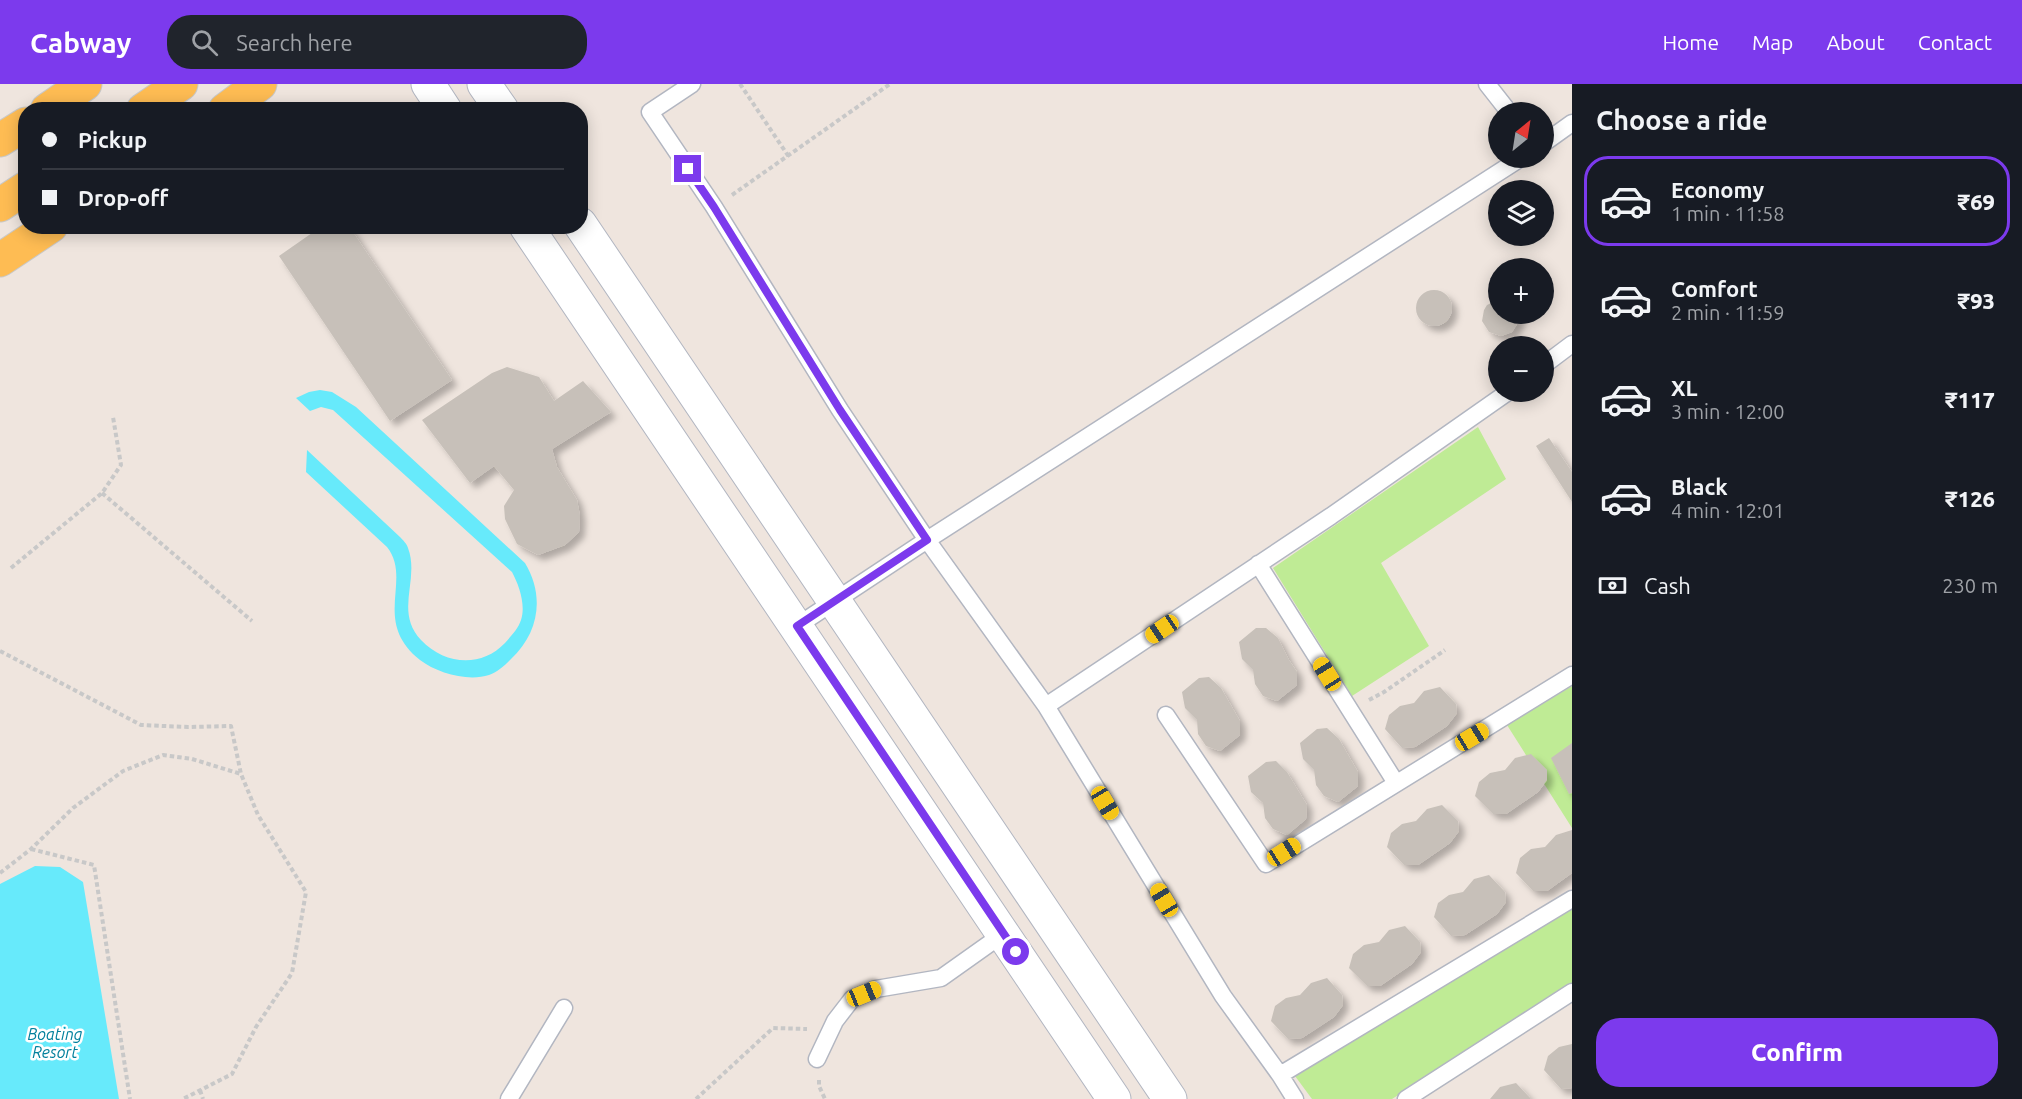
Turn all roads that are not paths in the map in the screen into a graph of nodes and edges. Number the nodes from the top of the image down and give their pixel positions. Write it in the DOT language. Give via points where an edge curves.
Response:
graph roads {
  1 [pos="85,84"];
  2 [pos="181,84"];
  3 [pos="260,84"];
  4 [pos="428,84"];
  5 [pos="484,84"];
  6 [pos="692,84"];
  7 [pos="1487,84"];
  8 [pos="59,102"];
  9 [pos="155,102"];
  10 [pos="236,102"];
  11 [pos="440,102"];
  12 [pos="496,102"];
  13 [pos="1501,102"];
  14 [pos="1572,123"];
  15 [pos="18,129"];
  16 [pos="1554,136"];
  17 [pos="0,140"];
  18 [pos="1505,168"];
  19 [pos="18,193"];
  20 [pos="0,205"];
  21 [pos="39,234"];
  22 [pos="531,234"];
  23 [pos="587,234"];
  24 [pos="0,260"];
  25 [pos="1572,344"];
  26 [pos="1554,358"];
  27 [pos="1493,402"];
  28 [pos="927,540"];
  29 [pos="1258,564"];
  30 [pos="835,600"];
  31 [pos="797,626"];
  32 [pos="1572,675"];
  33 [pos="1046,706"];
  34 [pos="1166,714"];
  35 [pos="1396,783"];
  36 [pos="1571,901"];
  37 [pos="1003,934"];
  38 [pos="1572,993"];
  39 [pos="564,1008"];
  40 [pos="818,1059"];
  41 [pos="1280,1075"];
  42 [pos="509,1099"];
  43 [pos="1114,1099"];
  44 [pos="1170,1099"];
  45 [pos="1295,1099"];
  46 [pos="1406,1099"];
  1 -- 8 [label="main road"];
  2 -- 9 [label="main road"];
  3 -- 10 [label="main road"];
  4 -- 11 [label="main road"];
  5 -- 12 [label="main road"];
  6 -- 28 [label="lane" via="650,112"];
  7 -- 13 [label="lane"];
  14 -- 16 [label="lane"];
  15 -- 17 [label="main road"];
  18 -- 28 [label="lane"];
  19 -- 20 [label="main road"];
  21 -- 24 [label="main road"];
  22 -- 31 [label="main road"];
  23 -- 30 [label="main road"];
  25 -- 26 [label="lane"];
  27 -- 29 [label="lane"];
  28 -- 30 [label="lane"];
  28 -- 33 [label="lane"];
  29 -- 33 [label="lane"];
  29 -- 35 [label="lane"];
  30 -- 31 [label="lane"];
  30 -- 44 [label="main road"];
  31 -- 37 [label="main road"];
  32 -- 35 [label="lane"];
  33 -- 41 [label="lane" via="1223,996"];
  34 -- 35 [label="lane" via="1266,864"];
  36 -- 41 [label="lane"];
  37 -- 40 [label="lane" via="941,978 876,989 852,999 835,1021"];
  37 -- 43 [label="main road"];
  38 -- 46 [label="lane"];
  39 -- 42 [label="lane"];
  41 -- 45 [label="lane"];
}
